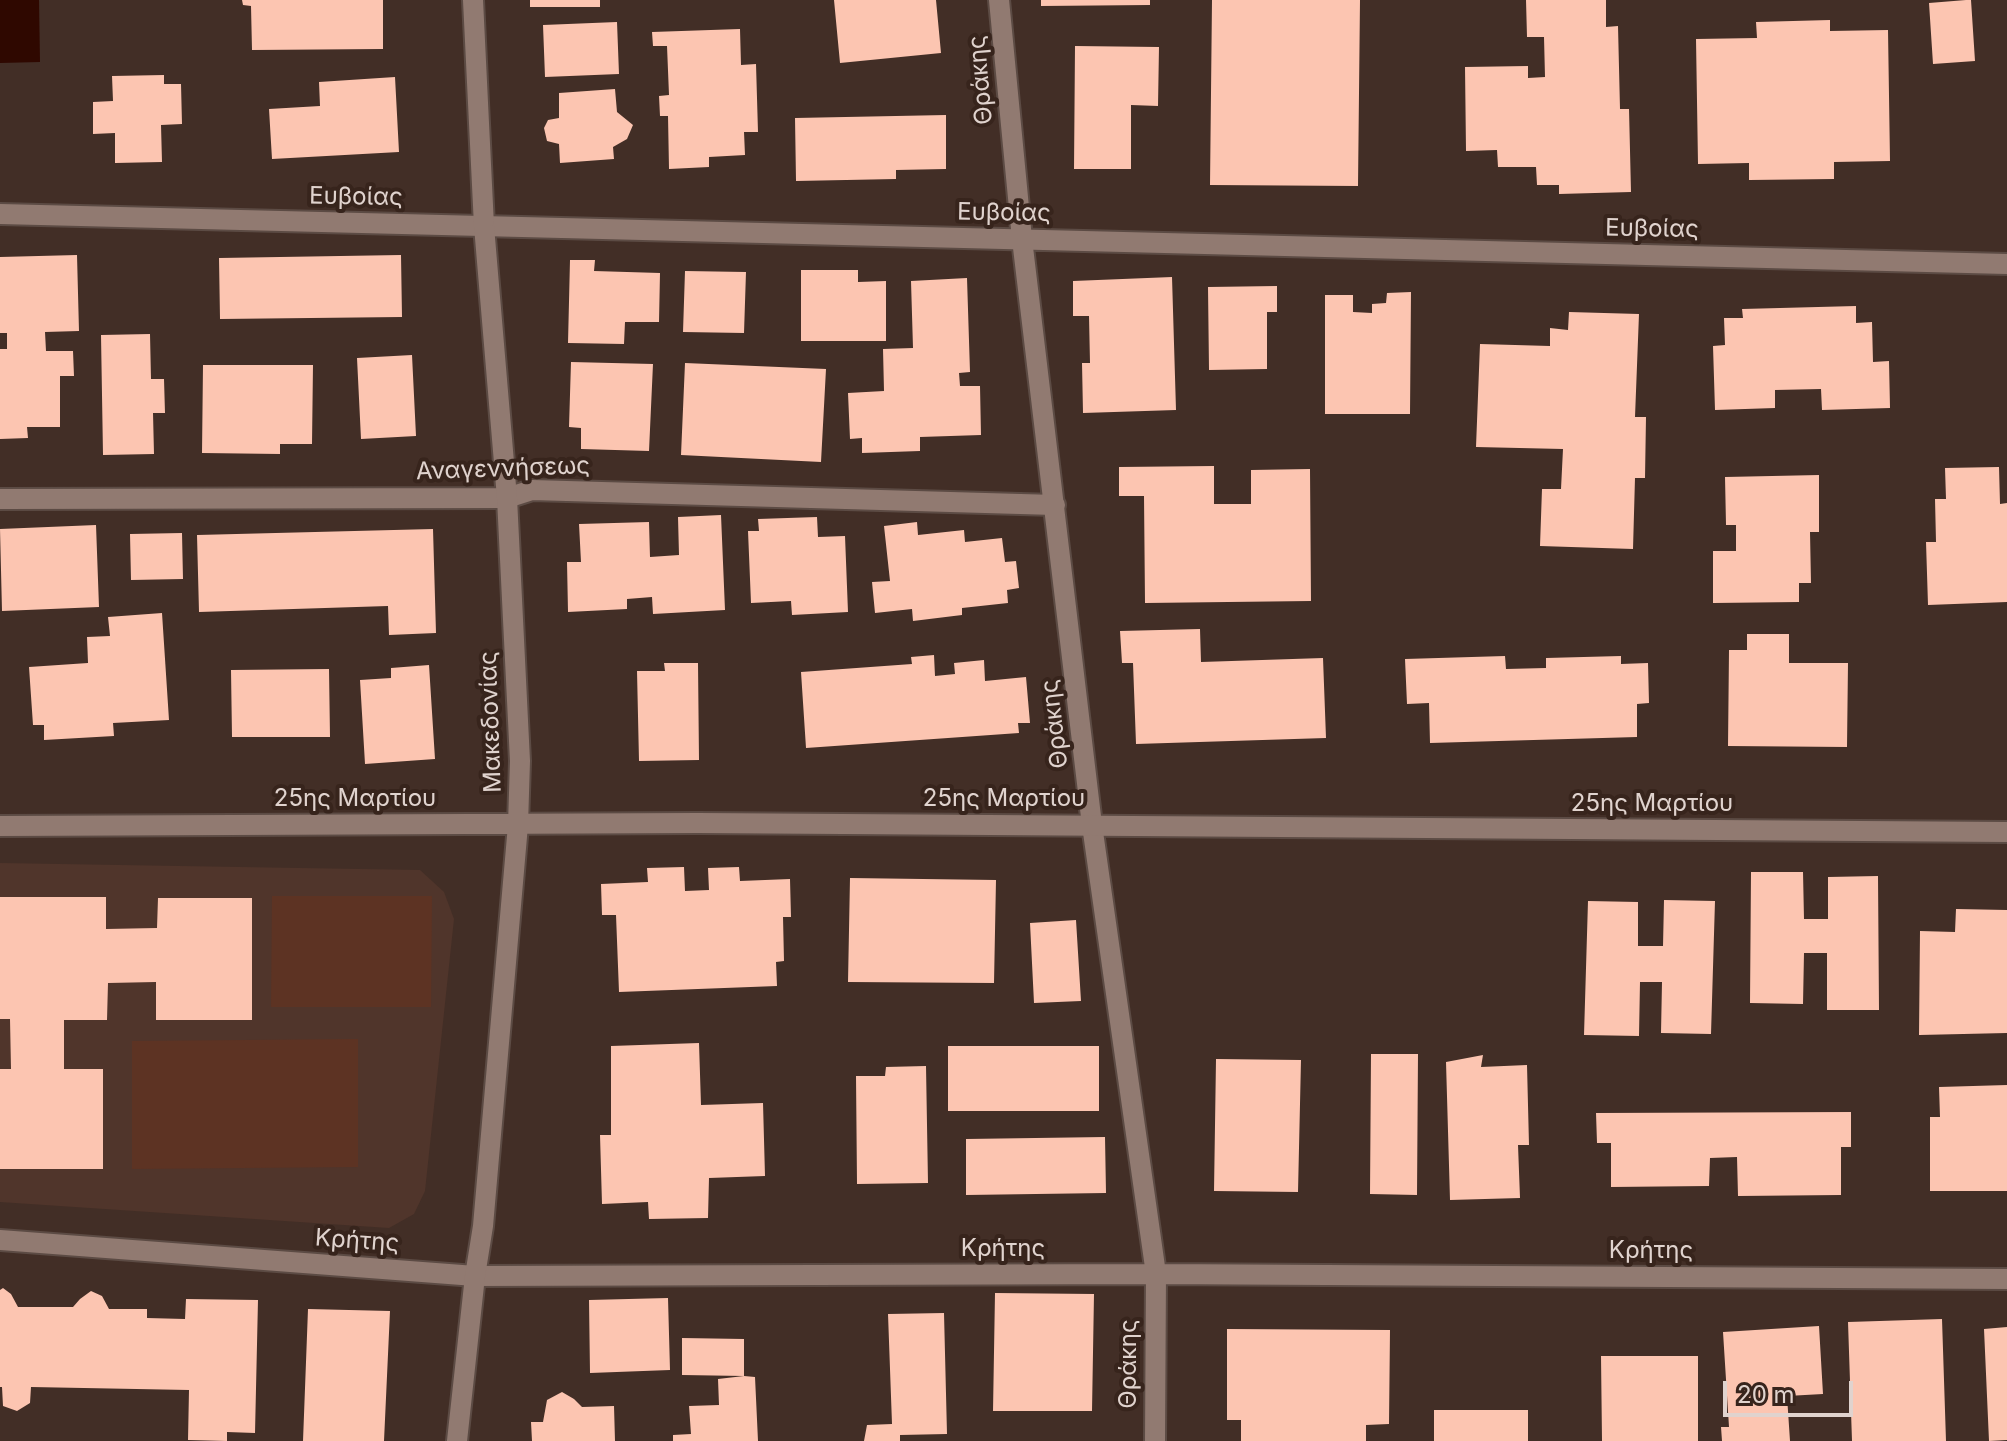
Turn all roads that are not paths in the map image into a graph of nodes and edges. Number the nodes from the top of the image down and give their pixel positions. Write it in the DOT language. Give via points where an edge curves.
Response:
graph roads {
  1 [pos="473,0"];
  2 [pos="999,0"];
  3 [pos="0,214"];
  4 [pos="484,226"];
  5 [pos="1022,239"];
  6 [pos="2007,264"];
  7 [pos="507,498"];
  8 [pos="0,499"];
  9 [pos="1055,505"];
  10 [pos="518,825"];
  11 [pos="1092,825"];
  12 [pos="0,826"];
  13 [pos="2007,832"];
  14 [pos="0,1240"];
  15 [pos="1156,1274"];
  16 [pos="475,1276"];
  17 [pos="2007,1279"];
  18 [pos="457,1441"];
  19 [pos="1155,1441"];
  1 -- 4 [label="street, Μακεδονίας"];
  2 -- 5 [label="street, Θράκης"];
  3 -- 4 [label="street, Ευβοίας"];
  4 -- 5 [label="street, Ευβοίας"];
  4 -- 7 [label="street, Μακεδονίας"];
  5 -- 6 [label="street, Ευβοίας"];
  5 -- 9 [label="street, Θράκης"];
  7 -- 8 [label="street, Αναγεννήσεως"];
  7 -- 9 [label="street, Αναγεννήσεως" via="532,490"];
  7 -- 10 [label="street, Μακεδονίας" via="520,761"];
  9 -- 11 [label="street, Θράκης"];
  10 -- 11 [label="street, 25ης Μαρτίου"];
  10 -- 12 [label="street, 25ης Μαρτίου"];
  10 -- 16 [label="street, Μακεδονίας"];
  11 -- 13 [label="street, 25ης Μαρτίου"];
  11 -- 15 [label="street, Θράκης"];
  14 -- 16 [label="street, Κρήτης"];
  15 -- 16 [label="street, Κρήτης"];
  15 -- 17 [label="street, Κρήτης"];
  15 -- 19 [label="street, Θράκης"];
  16 -- 18 [label="street, Μακεδονίας"];
}
